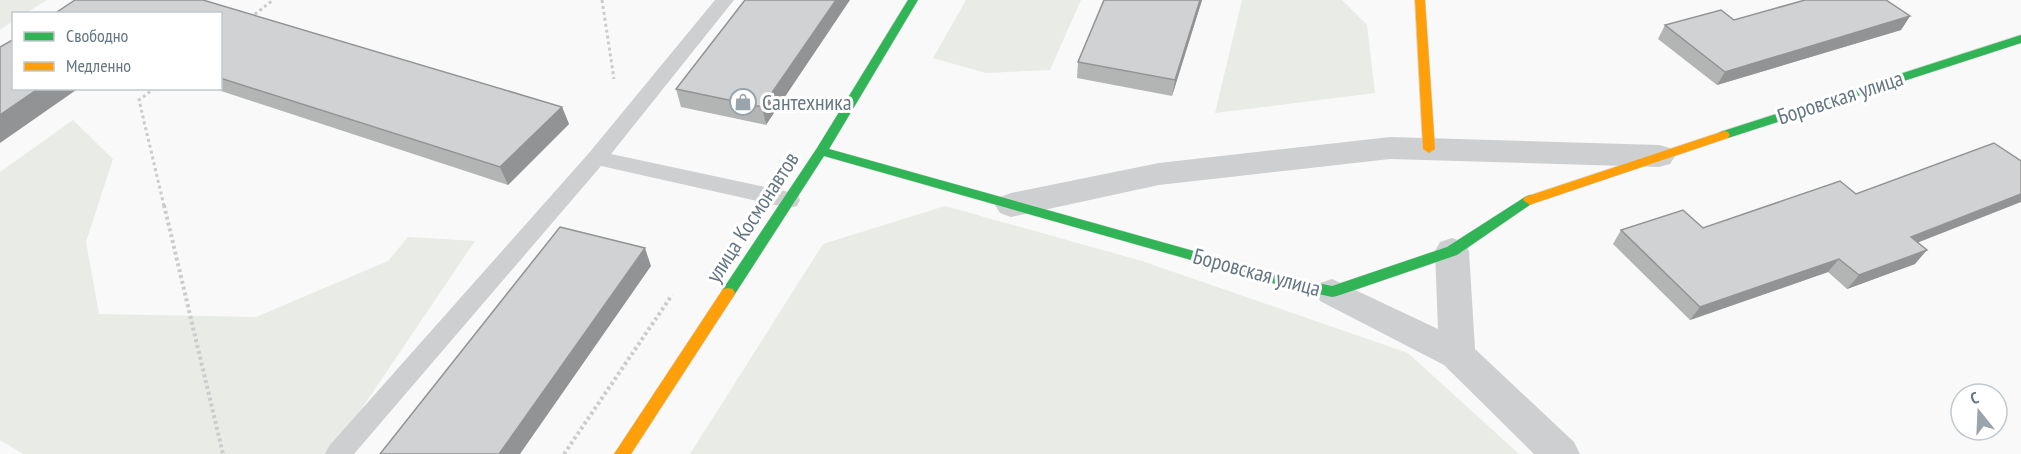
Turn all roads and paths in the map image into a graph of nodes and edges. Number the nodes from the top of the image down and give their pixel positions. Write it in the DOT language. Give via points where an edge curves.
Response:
graph roads {
  1 [pos="273,0"];
  2 [pos="602,0"];
  3 [pos="725,0"];
  4 [pos="913,0"];
  5 [pos="1420,0"];
  6 [pos="246,21"];
  7 [pos="2021,39"];
  8 [pos="152,90"];
  9 [pos="622,127"];
  10 [pos="1429,149"];
  11 [pos="821,151"];
  12 [pos="1659,156"];
  13 [pos="596,158"];
  14 [pos="789,200"];
  15 [pos="1011,205"];
  16 [pos="1452,251"];
  17 [pos="1332,292"];
  18 [pos="1457,355"];
  19 [pos="223,454"];
  20 [pos="338,454"];
  21 [pos="622,454"];
  22 [pos="1560,454"];
  1 -- 6 [label="path"];
  2 -- 9 [label="path"];
  3 -- 9 [label="lane"];
  4 -- 11 [label="street, улица Космонавтов"];
  5 -- 10 [label="street"];
  7 -- 12 [label="street, Боровская улица"];
  8 -- 19 [label="path" via="139,100"];
  9 -- 13 [label="lane"];
  10 -- 12 [label="street, Боровская улица"];
  10 -- 15 [label="street, Боровская улица" via="1390,148 1159,174"];
  11 -- 14 [label="street, улица Космонавтов"];
  11 -- 15 [label="street, Боровская улица"];
  12 -- 16 [label="street, Боровская улица" via="1534,196"];
  13 -- 14 [label="lane"];
  13 -- 20 [label="lane"];
  14 -- 21 [label="street, улица Космонавтов"];
  15 -- 17 [label="street, Боровская улица"];
  16 -- 17 [label="street, Боровская улица"];
  16 -- 18 [label="street"];
  17 -- 18 [label="street"];
  18 -- 22 [label="street"];
}
